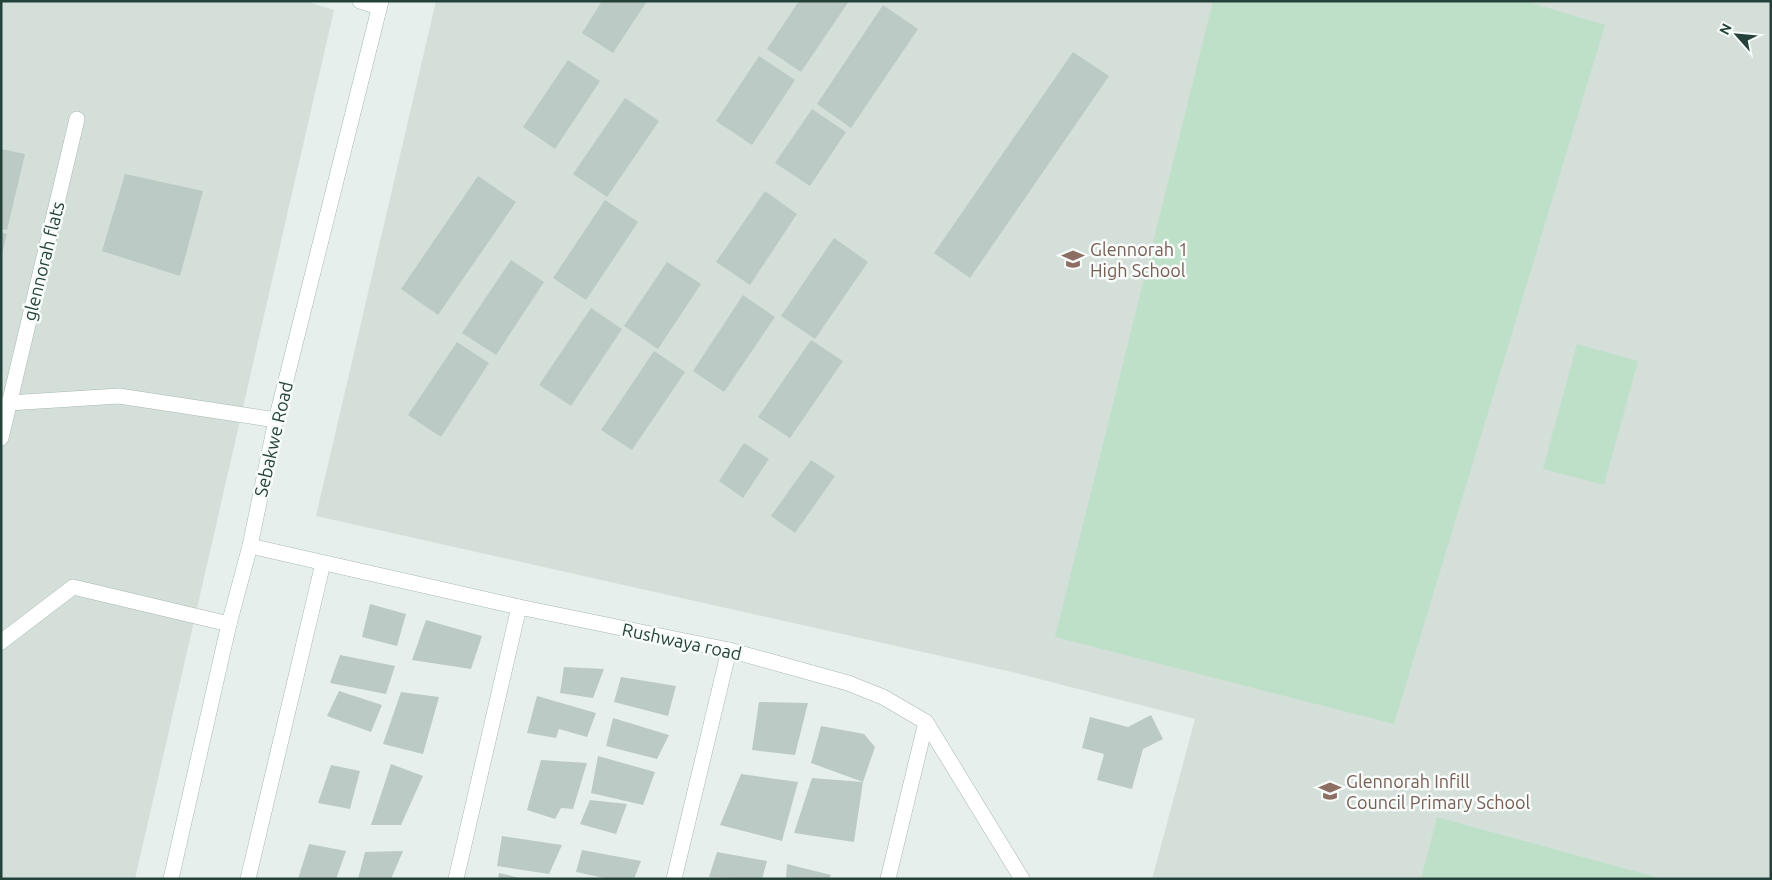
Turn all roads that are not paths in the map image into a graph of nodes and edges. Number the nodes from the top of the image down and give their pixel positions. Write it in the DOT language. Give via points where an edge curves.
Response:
graph roads {
  1 [pos="360,1"];
  2 [pos="380,4"];
  3 [pos="77,119"];
  4 [pos="8,404"];
  5 [pos="276,420"];
  6 [pos="1,438"];
  7 [pos="250,546"];
  8 [pos="323,563"];
  9 [pos="519,607"];
  10 [pos="229,624"];
  11 [pos="1,642"];
  12 [pos="729,650"];
  13 [pos="926,722"];
  14 [pos="171,879"];
  15 [pos="248,879"];
  16 [pos="456,879"];
  17 [pos="674,879"];
  18 [pos="888,879"];
  19 [pos="1022,879"];
  1 -- 2 [label="street"];
  2 -- 5 [label="street, Sebakwe Road"];
  3 -- 4 [label="street, glennorah flats"];
  4 -- 5 [label="street" via="119,396"];
  4 -- 6 [label="street, glennorah flats"];
  5 -- 7 [label="street, Sebakwe Road"];
  7 -- 8 [label="street, Rushwaya road"];
  7 -- 10 [label="street, Sebakwe Road"];
  8 -- 9 [label="street, Rushwaya road"];
  8 -- 15 [label="street"];
  9 -- 12 [label="street, Rushwaya road"];
  9 -- 16 [label="street"];
  10 -- 11 [label="street" via="73,587"];
  10 -- 14 [label="street, Sebakwe Road"];
  12 -- 13 [label="street, Rushwaya road" via="848,684 883,698"];
  12 -- 17 [label="street"];
  13 -- 18 [label="street"];
  13 -- 19 [label="street, Rushwaya road"];
}
